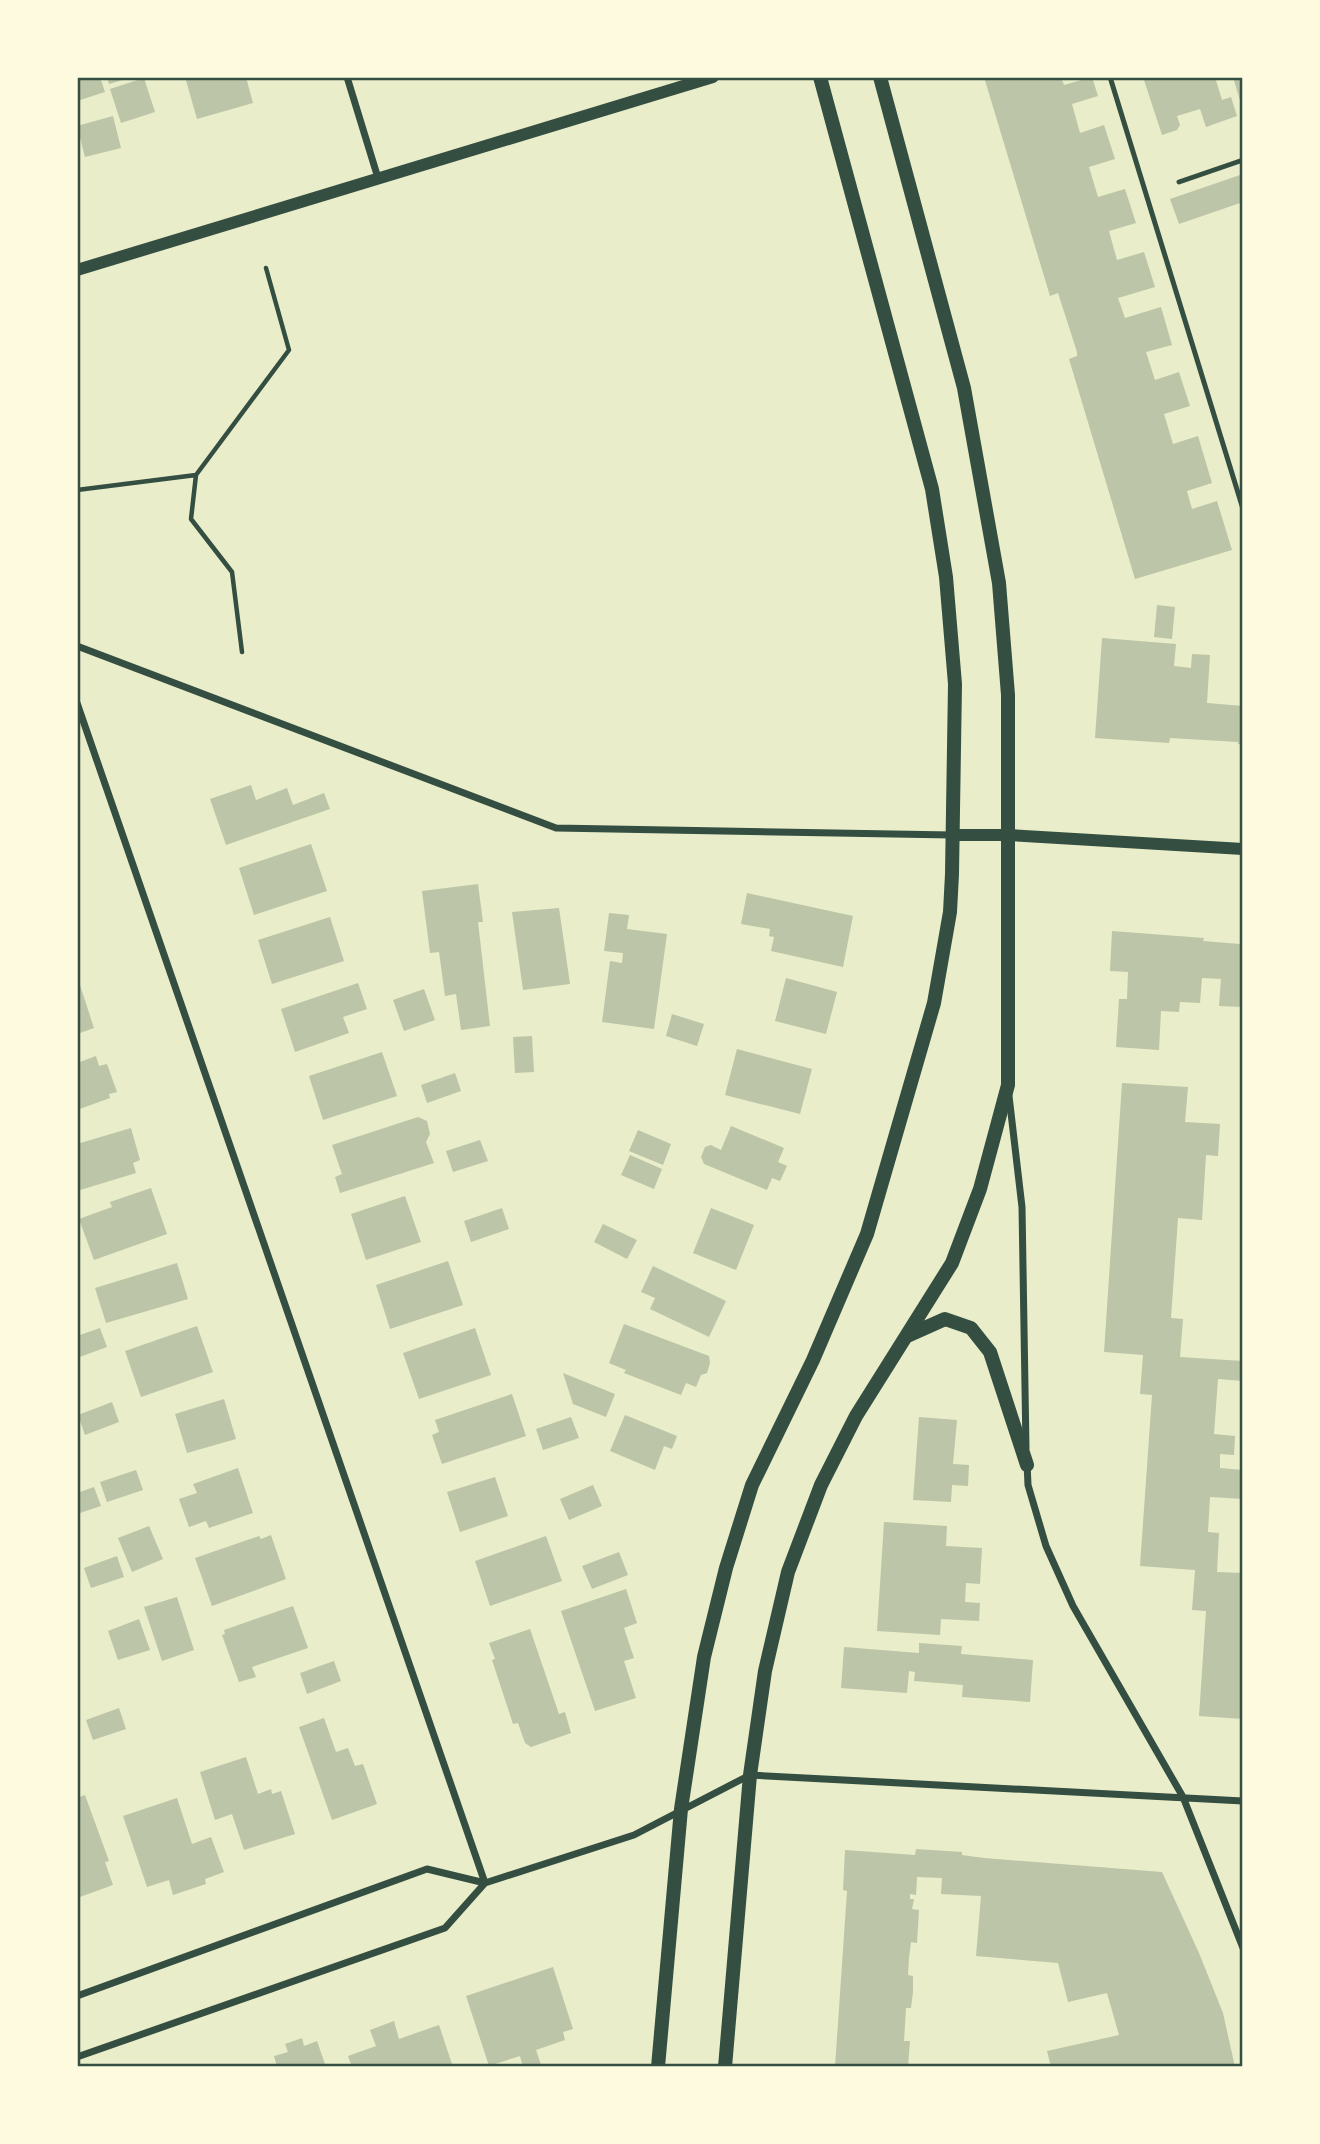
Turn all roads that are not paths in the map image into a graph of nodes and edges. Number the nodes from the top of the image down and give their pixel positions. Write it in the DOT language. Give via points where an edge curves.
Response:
graph roads {
  1 [pos="347,77"];
  2 [pos="713,77"];
  3 [pos="820,77"];
  4 [pos="880,77"];
  5 [pos="1110,77"];
  6 [pos="1243,160"];
  7 [pos="378,178"];
  8 [pos="1179,182"];
  9 [pos="77,270"];
  10 [pos="1243,509"];
  11 [pos="77,646"];
  12 [pos="77,703"];
  13 [pos="952,835"];
  14 [pos="1008,835"];
  15 [pos="1243,849"];
  16 [pos="1008,1085"];
  17 [pos="905,1336"];
  18 [pos="1027,1465"];
  19 [pos="750,1774"];
  20 [pos="1184,1797"];
  21 [pos="1243,1801"];
  22 [pos="681,1809"];
  23 [pos="485,1883"];
  24 [pos="1243,1948"];
  25 [pos="77,1996"];
  26 [pos="77,2057"];
  27 [pos="658,2067"];
  28 [pos="725,2067"];
  1 -- 7 [label="street"];
  2 -- 7 [label="street"];
  3 -- 13 [label="main road" via="932,489 946,577 955,684"];
  4 -- 14 [label="main road" via="964,387 999,583 1008,695"];
  5 -- 10 [label="lane"];
  6 -- 8 [label="lane"];
  7 -- 9 [label="street"];
  11 -- 13 [label="street" via="556,828"];
  12 -- 23 [label="street"];
  13 -- 14 [label="street"];
  13 -- 22 [label="main road" via="950,912 934,1003 867,1234 752,1485 704,1657"];
  14 -- 15 [label="street"];
  14 -- 16 [label="main road"];
  16 -- 17 [label="main road" via="980,1189 952,1263"];
  16 -- 18 [label="street" via="1022,1207"];
  17 -- 18 [label="main road" via="945,1319 971,1328 990,1352"];
  17 -- 19 [label="main road" via="821,1485 788,1572 765,1671"];
  18 -- 20 [label="street" via="1028,1485 1046,1546 1073,1606"];
  19 -- 20 [label="street"];
  19 -- 22 [label="street"];
  19 -- 28 [label="main road"];
  20 -- 21 [label="street"];
  20 -- 24 [label="street"];
  22 -- 23 [label="street" via="634,1835"];
  22 -- 27 [label="main road"];
  23 -- 25 [label="street" via="427,1869"];
  23 -- 26 [label="street" via="445,1928"];
}
